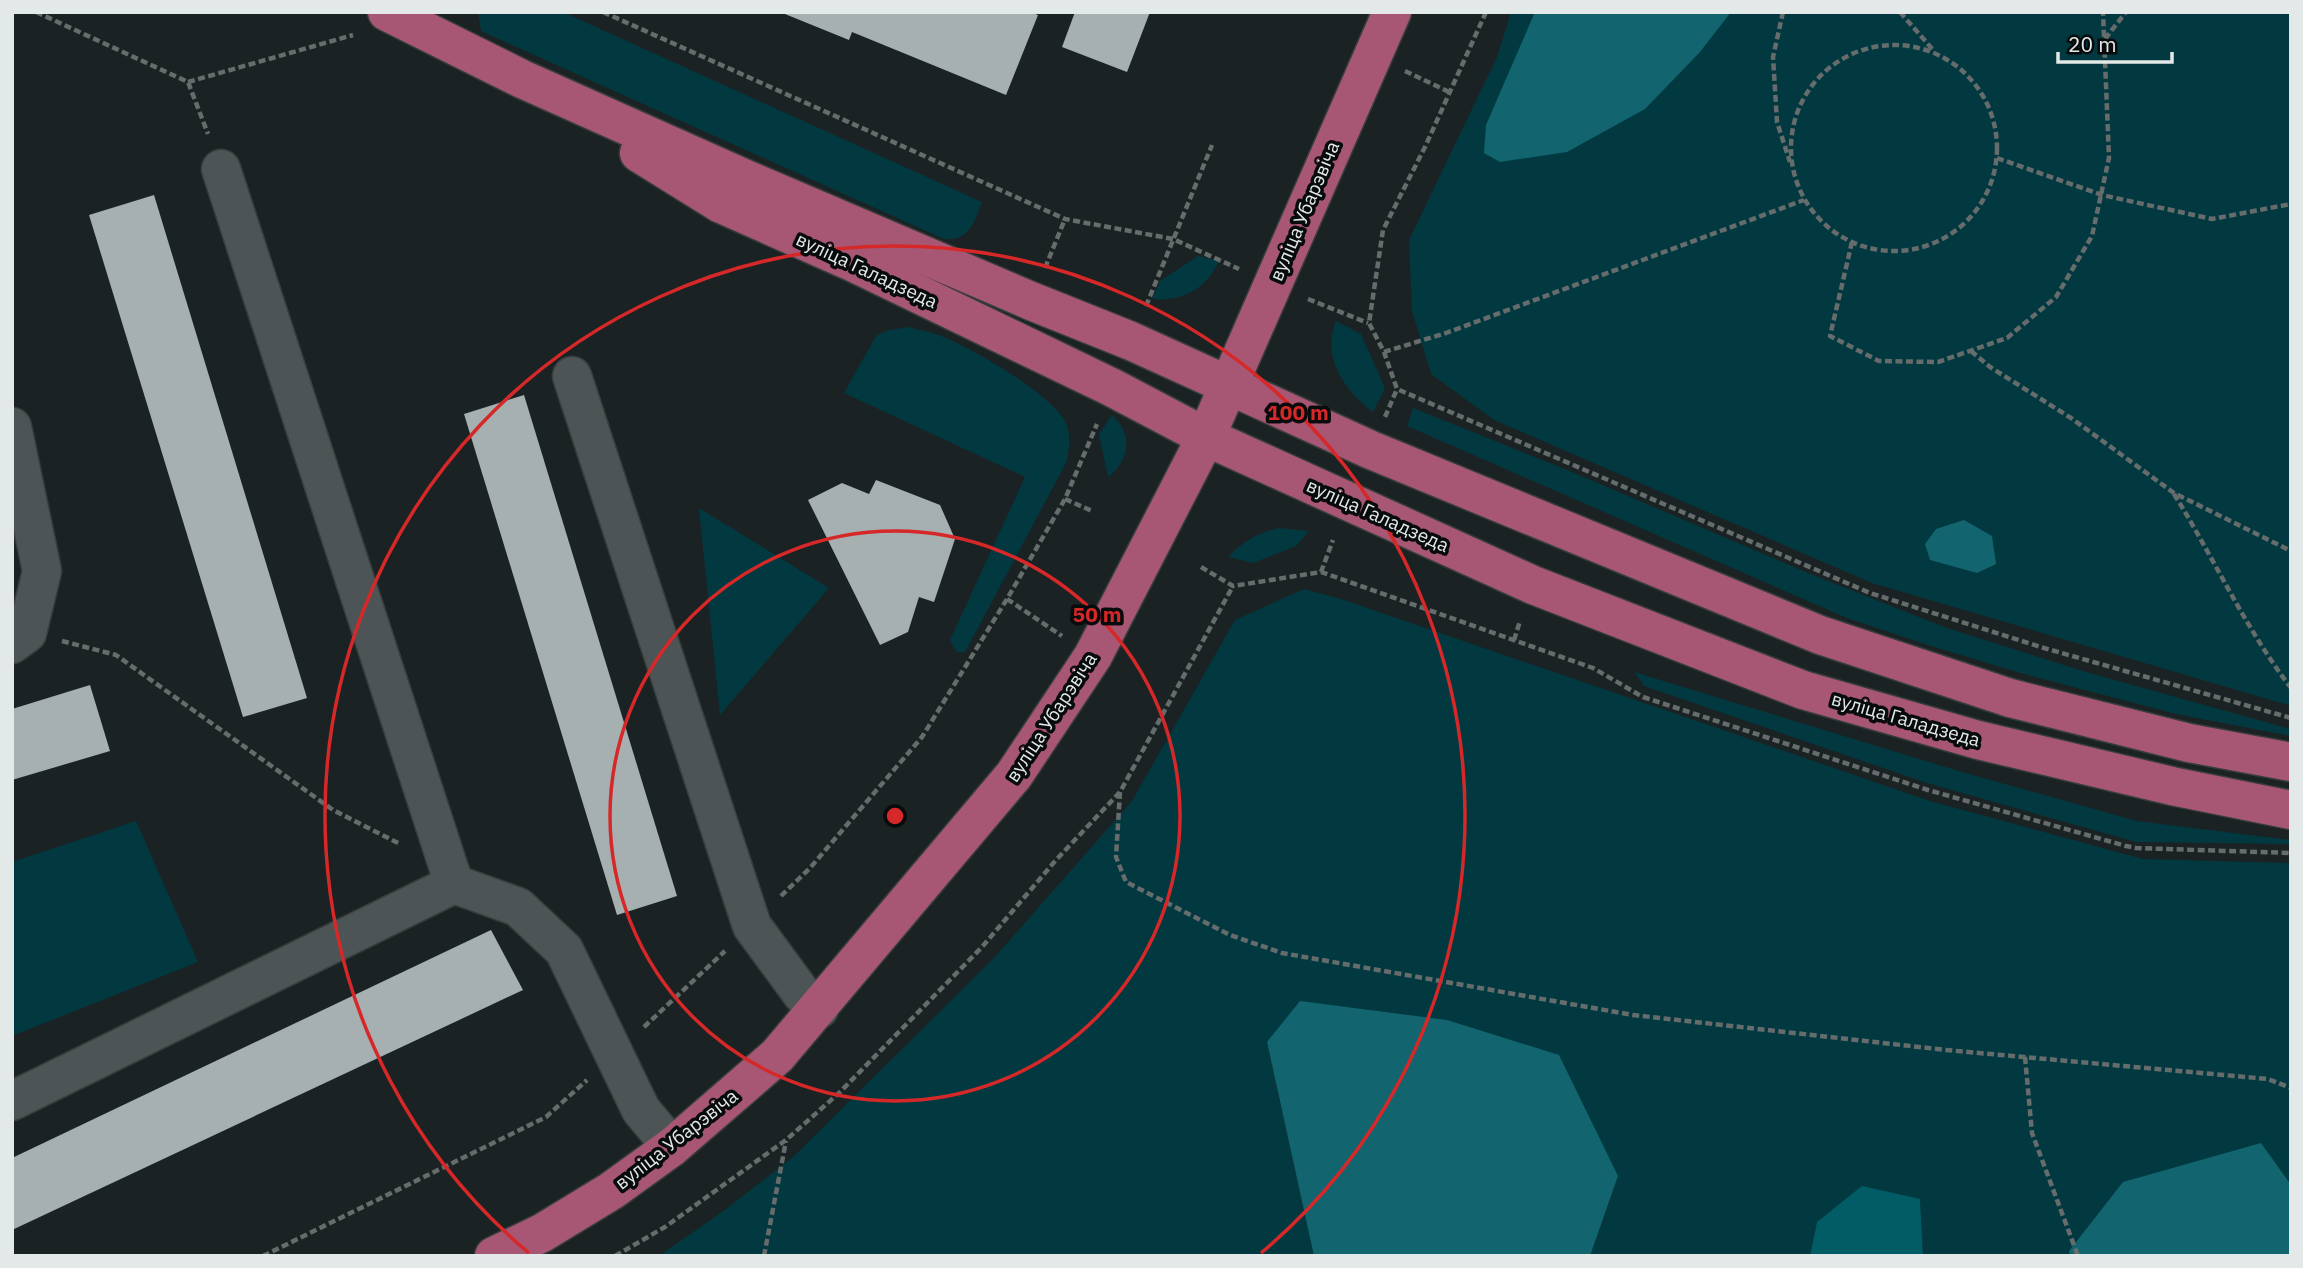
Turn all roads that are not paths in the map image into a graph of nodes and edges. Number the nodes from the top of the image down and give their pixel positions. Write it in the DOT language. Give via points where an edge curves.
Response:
graph roads {
  1 [pos="387,12"];
  2 [pos="1392,12"];
  3 [pos="440,25"];
  4 [pos="522,79"];
  5 [pos="221,169"];
  6 [pos="572,376"];
  7 [pos="1228,387"];
  8 [pos="12,428"];
  9 [pos="1206,437"];
  10 [pos="20,638"];
  11 [pos="2291,762"];
  12 [pos="2291,810"];
  13 [pos="451,876"];
  14 [pos="819,1009"];
  15 [pos="12,1101"];
  16 [pos="672,1147"];
  17 [pos="494,1256"];
  1 -- 3 [label="main road, вуліца Галадзеда"];
  2 -- 7 [label="main road, вуліца Убарэвіча"];
  3 -- 4 [label="main road, вуліца Галадзеда"];
  4 -- 7 [label="main road, вуліца Галадзеда"];
  4 -- 9 [label="main road, вуліца Галадзеда" via="721,204 854,263"];
  5 -- 13 [label="lane"];
  6 -- 14 [label="lane" via="752,926 802,994"];
  7 -- 9 [label="main road, вуліца Убарэвіча"];
  7 -- 11 [label="main road, вуліца Галадзеда" via="1819,635 2010,698 2189,744"];
  8 -- 10 [label="lane" via="42,571"];
  9 -- 12 [label="main road, вуліца Галадзеда" via="1533,584 1803,690 1978,740"];
  9 -- 14 [label="main road, вуліца Убарэвіча" via="1093,656 1014,775"];
  13 -- 15 [label="lane"];
  13 -- 16 [label="lane" via="518,908 564,950 641,1110"];
  14 -- 16 [label="main road, вуліца Убарэвіча" via="776,1056"];
  16 -- 17 [label="main road, вуліца Убарэвіча" via="577,1212"];
}
